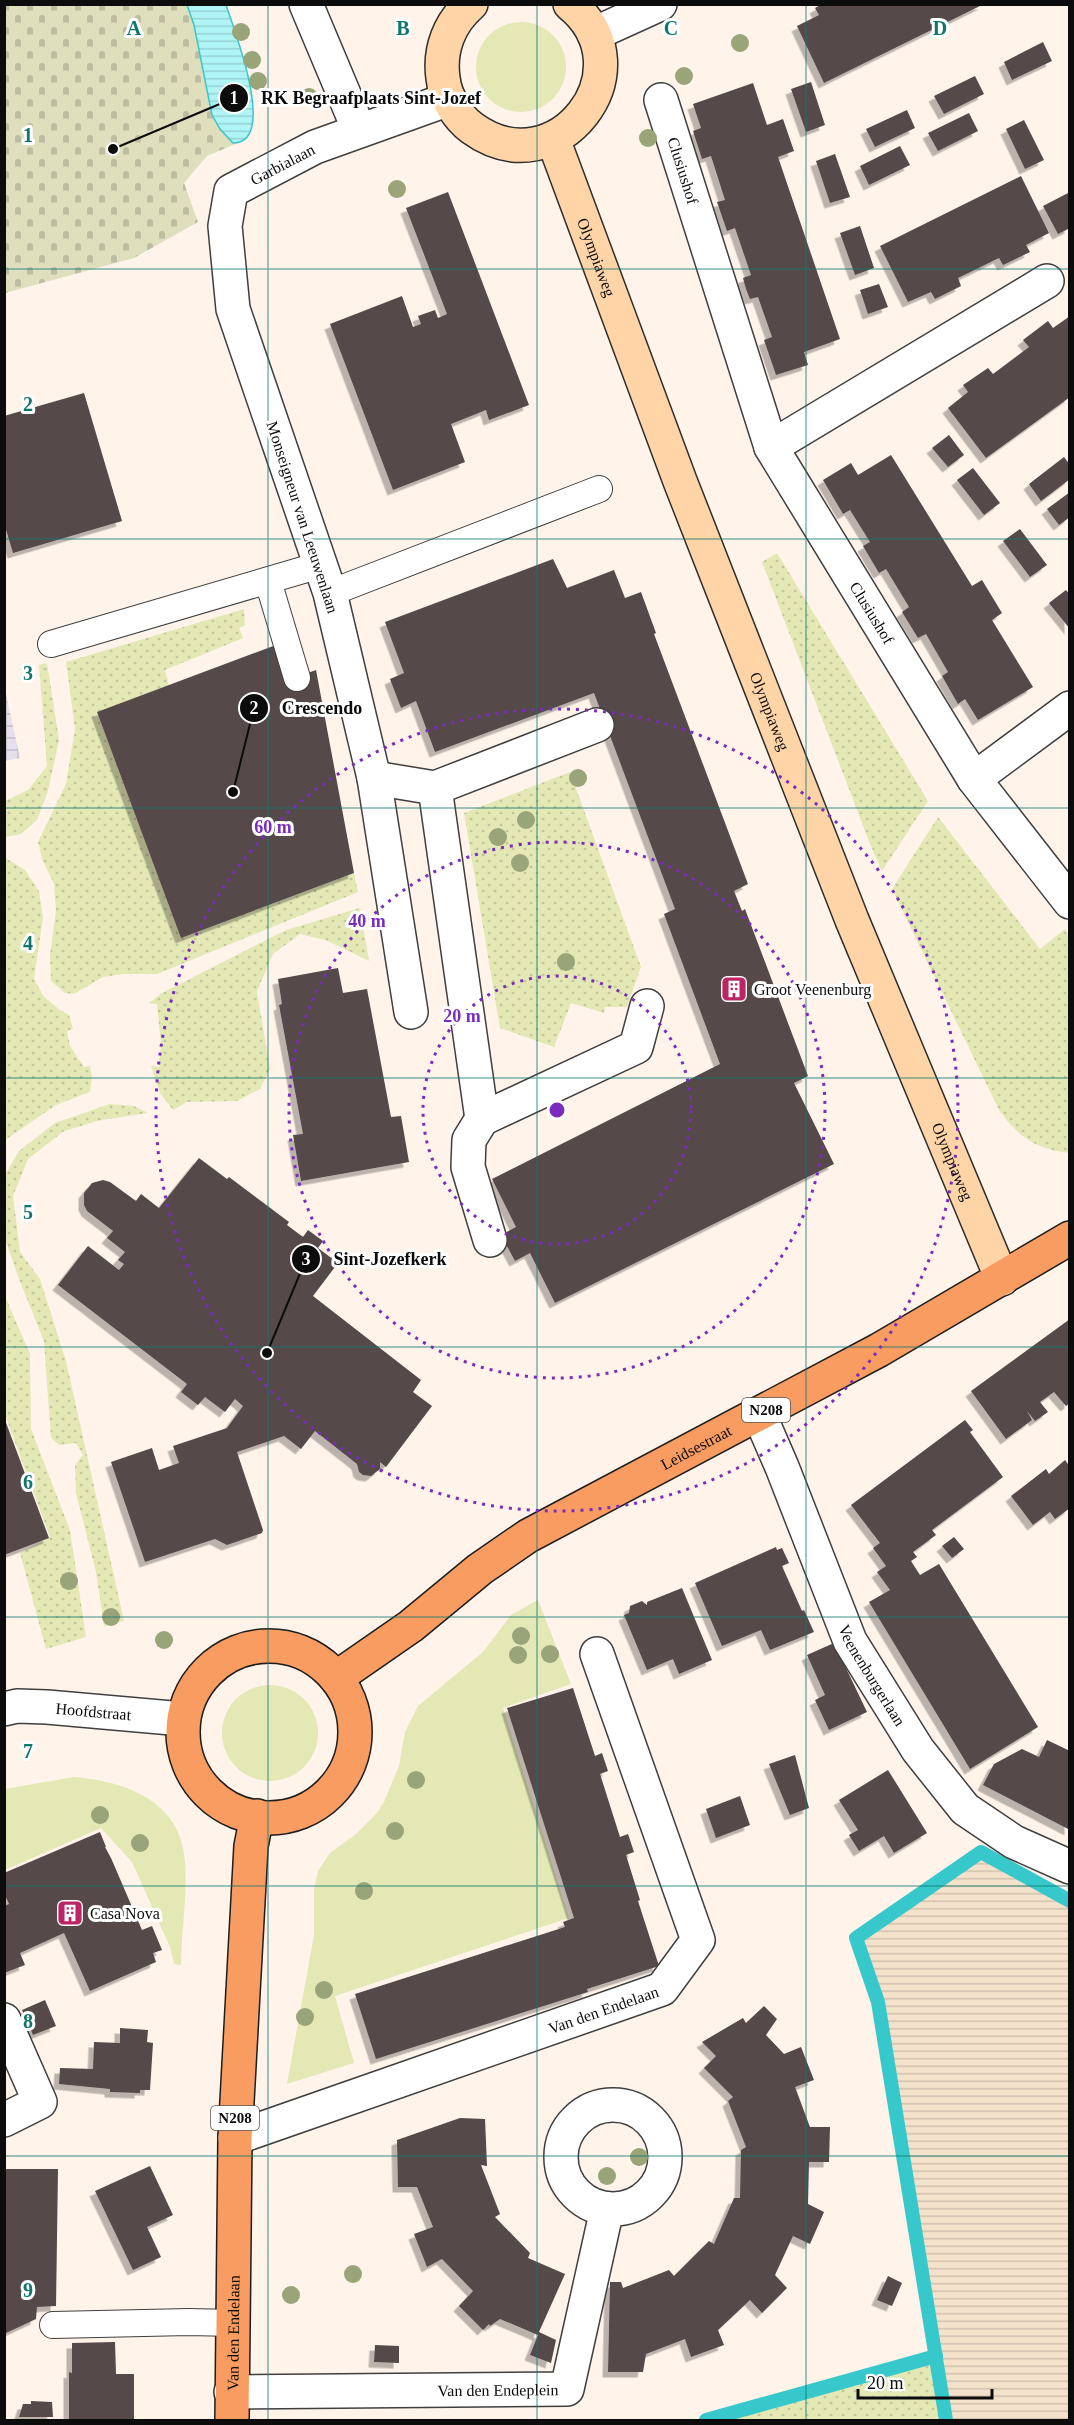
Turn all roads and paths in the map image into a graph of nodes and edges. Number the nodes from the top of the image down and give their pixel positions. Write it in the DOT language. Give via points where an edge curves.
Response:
graph roads {
  1 [pos="306,4"];
  2 [pos="471,4"];
  3 [pos="570,4"];
  4 [pos="660,4"];
  5 [pos="594,34"];
  6 [pos="449,99"];
  7 [pos="661,100"];
  8 [pos="359,130"];
  9 [pos="553,139"];
  10 [pos="1047,281"];
  11 [pos="233,309"];
  12 [pos="771,447"];
  13 [pos="599,489"];
  14 [pos="325,579"];
  15 [pos="268,581"];
  16 [pos="51,644"];
  17 [pos="297,678"];
  18 [pos="1070,708"];
  19 [pos="597,725"];
  20 [pos="374,778"];
  21 [pos="974,779"];
  22 [pos="435,788"];
  23 [pos="1070,902"];
  24 [pos="647,1006"];
  25 [pos="411,1012"];
  26 [pos="482,1119"];
  27 [pos="1070,1238"];
  28 [pos="490,1240"];
  29 [pos="1002,1279"];
  30 [pos="759,1414"];
  31 [pos="597,1654"];
  32 [pos="336,1678"];
  33 [pos="4,1710"];
  34 [pos="183,1719"];
  35 [pos="257,1816"];
  36 [pos="1070,1867"];
  37 [pos="4,2020"];
  38 [pos="4,2120"];
  39 [pos="235,2138"];
  40 [pos="607,2209"];
  41 [pos="234,2323"];
  42 [pos="53,2325"];
  43 [pos="232,2406"];
  1 -- 8 [label="street"];
  2 -- 6 [label="main road" via="454,23 443,52 441,68"];
  3 -- 5 [label="main road"];
  4 -- 5 [label="street"];
  5 -- 9 [label="main road" via="600,62 597,90 580,119"];
  6 -- 8 [label="street, Garbialaan"];
  6 -- 9 [label="main road" via="467,124 493,140 523,146"];
  7 -- 12 [label="street, Clusiushof"];
  8 -- 11 [label="street, Garbialaan" via="315,147 231,191 225,226"];
  9 -- 29 [label="main road, Olympiaweg" via="680,481 843,897"];
  10 -- 12 [label="street"];
  11 -- 14 [label="street, Monseigneur van Leeuwenlaan"];
  12 -- 21 [label="street, Clusiushof"];
  13 -- 14 [label="lane"];
  14 -- 15 [label="lane"];
  14 -- 20 [label="street, Monseigneur van Leeuwenlaan"];
  15 -- 16 [label="lane"];
  15 -- 17 [label="lane"];
  18 -- 21 [label="street"];
  19 -- 22 [label="street"];
  20 -- 22 [label="street"];
  20 -- 25 [label="street, Monseigneur van Leeuwenlaan"];
  21 -- 23 [label="street, Clusiushof"];
  22 -- 26 [label="street"];
  24 -- 26 [label="street" via="636,1047"];
  26 -- 28 [label="street" via="469,1140 468,1167"];
  27 -- 29 [label="main road, Leidsestraat / N208"];
  29 -- 30 [label="main road, Leidsestraat / N208"];
  30 -- 32 [label="main road, Leidsestraat / N208" via="528,1536"];
  30 -- 36 [label="street, Veenenburgerlaan" via="850,1641 918,1750 965,1809 1014,1842"];
  31 -- 39 [label="street, Van den Endelaan" via="698,1940 662,1989"];
  32 -- 34 [label="main road" via="315,1659 289,1648 261,1646 233,1653 209,1669 192,1692"];
  32 -- 35 [label="main road" via="349,1698 354,1720 349,1764 337,1785 302,1811 279,1817"];
  33 -- 34 [label="street, Hoofdstraat" via="18,1706 47,1707"];
  34 -- 35 [label="main road" via="187,1757 206,1790 238,1812"];
  35 -- 39 [label="main road, Van den Endelaan / N208" via="251,1846"];
  37 -- 38 [label="street" via="40,2102"];
  39 -- 41 [label="main road, Van den Endelaan / N208"];
  40 -- 43 [label="street, Van den Endeplein" via="567,2389 317,2392"];
  41 -- 42 [label="lane"];
  41 -- 43 [label="main road, Van den Endelaan / N208"];
}
